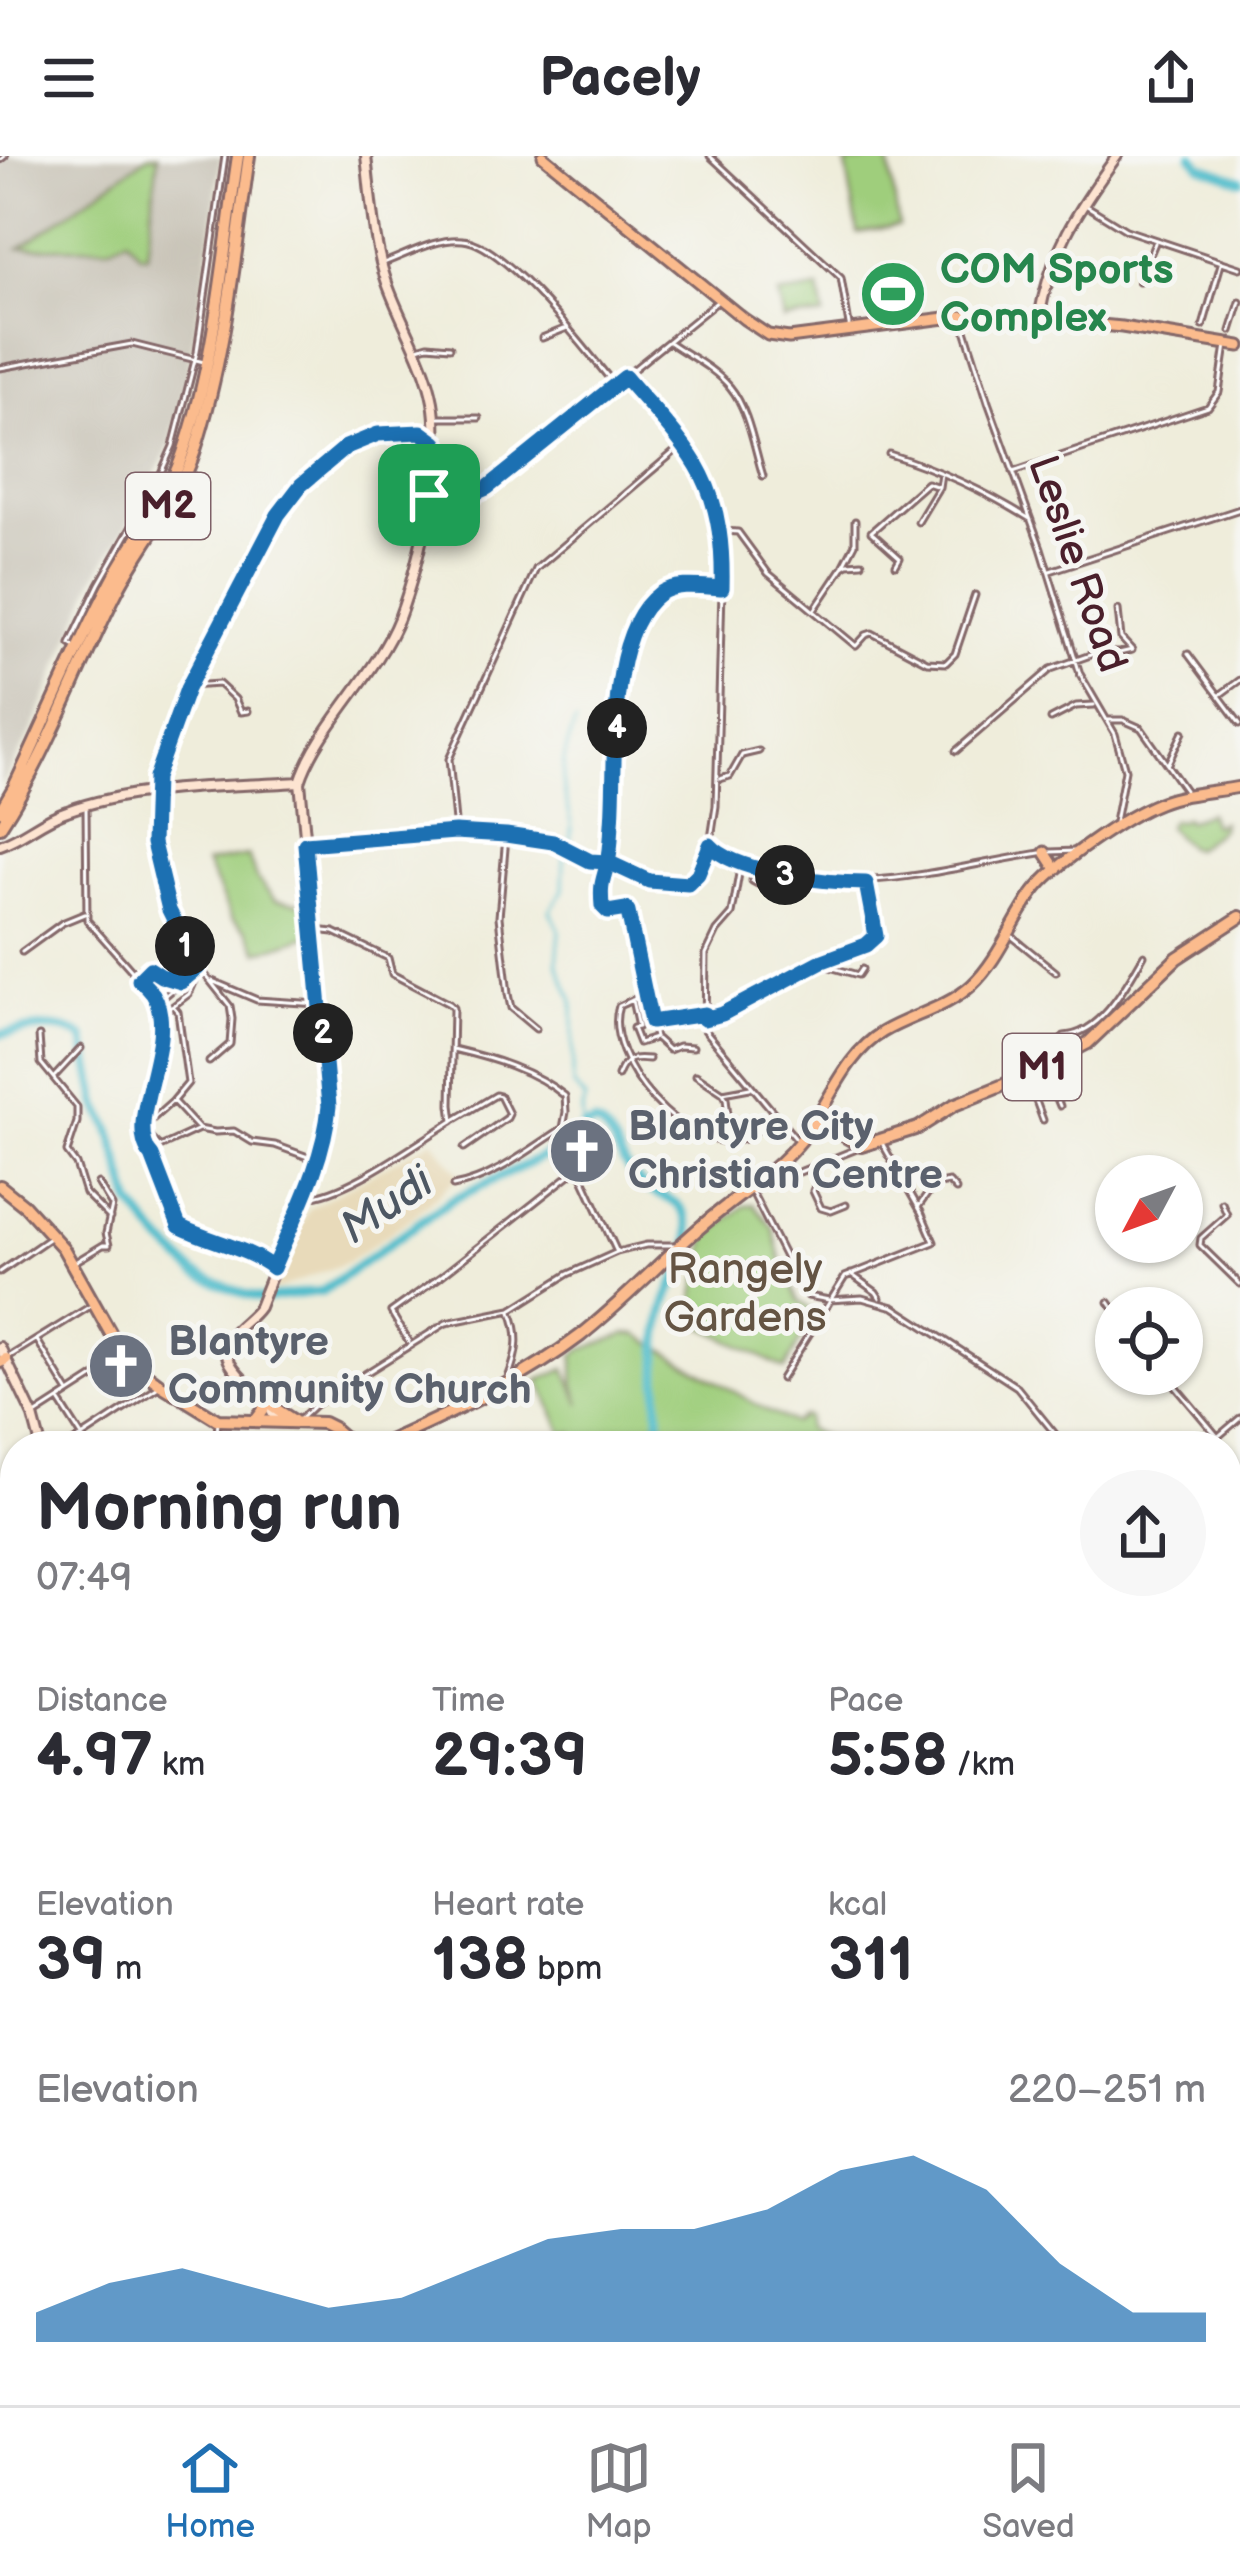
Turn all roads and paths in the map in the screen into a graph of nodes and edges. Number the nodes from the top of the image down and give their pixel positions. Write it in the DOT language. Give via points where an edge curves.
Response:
graph roads {
  1 [pos="225,156"];
  2 [pos="238,156"];
  3 [pos="249,156"];
  4 [pos="366,156"];
  5 [pos="543,156"];
  6 [pos="710,156"];
  7 [pos="1117,156"];
  8 [pos="1084,203"];
  9 [pos="1155,241"];
  10 [pos="1222,262"];
  11 [pos="381,264"];
  12 [pos="1240,268"];
  13 [pos="1139,280"];
  14 [pos="719,300"];
  15 [pos="1240,302"];
  16 [pos="961,316"];
  17 [pos="1039,318"];
  18 [pos="1203,326"];
  19 [pos="567,328"];
  20 [pos="1231,331"];
  21 [pos="850,332"];
  22 [pos="542,338"];
  23 [pos="668,341"];
  24 [pos="1226,343"];
  25 [pos="1240,346"];
  26 [pos="450,347"];
  27 [pos="416,349"];
  28 [pos="206,359"];
  29 [pos="0,368"];
  30 [pos="625,377"];
  31 [pos="614,384"];
  32 [pos="479,418"];
  33 [pos="435,422"];
  34 [pos="421,432"];
  35 [pos="436,443"];
  36 [pos="681,446"];
  37 [pos="889,454"];
  38 [pos="942,472"];
  39 [pos="1013,472"];
  40 [pos="764,476"];
  41 [pos="939,487"];
  42 [pos="429,495"];
  43 [pos="1240,509"];
  44 [pos="1032,520"];
  45 [pos="855,521"];
  46 [pos="918,522"];
  47 [pos="720,531"];
  48 [pos="862,563"];
  49 [pos="896,565"];
  50 [pos="843,567"];
  51 [pos="1048,572"];
  52 [pos="722,588"];
  53 [pos="975,595"];
  54 [pos="1118,610"];
  55 [pos="814,611"];
  56 [pos="1188,653"];
  57 [pos="1076,662"];
  58 [pos="1240,680"];
  59 [pos="189,686"];
  60 [pos="1219,695"];
  61 [pos="1096,705"];
  62 [pos="248,711"];
  63 [pos="1051,719"];
  64 [pos="1106,719"];
  65 [pos="1240,724"];
  66 [pos="1183,733"];
  67 [pos="759,751"];
  68 [pos="956,751"];
  69 [pos="1167,765"];
  70 [pos="718,779"];
  71 [pos="300,782"];
  72 [pos="1240,787"];
  73 [pos="155,793"];
  74 [pos="1189,796"];
  75 [pos="86,805"];
  76 [pos="0,811"];
  77 [pos="0,827"];
  78 [pos="1114,829"];
  79 [pos="455,832"];
  80 [pos="506,835"];
  81 [pos="305,844"];
  82 [pos="0,845"];
  83 [pos="710,845"];
  84 [pos="1079,851"];
  85 [pos="1045,852"];
  86 [pos="608,862"];
  87 [pos="741,862"];
  88 [pos="754,866"];
  89 [pos="1056,869"];
  90 [pos="785,875"];
  91 [pos="866,883"];
  92 [pos="85,913"];
  93 [pos="1240,917"];
  94 [pos="313,930"];
  95 [pos="1008,933"];
  96 [pos="22,952"];
  97 [pos="1144,955"];
  98 [pos="818,964"];
  99 [pos="199,969"];
  100 [pos="862,969"];
  101 [pos="1056,972"];
  102 [pos="139,980"];
  103 [pos="195,980"];
  104 [pos="207,980"];
  105 [pos="181,982"];
  106 [pos="645,994"];
  107 [pos="632,1000"];
  108 [pos="156,1004"];
  109 [pos="320,1004"];
  110 [pos="173,1006"];
  111 [pos="158,1013"];
  112 [pos="705,1017"];
  113 [pos="652,1023"];
  114 [pos="536,1029"];
  115 [pos="38,1036"];
  116 [pos="656,1038"];
  117 [pos="693,1047"];
  118 [pos="81,1048"];
  119 [pos="451,1048"];
  120 [pos="1064,1056"];
  121 [pos="649,1059"];
  122 [pos="628,1060"];
  123 [pos="208,1062"];
  124 [pos="1044,1066"];
  125 [pos="696,1075"];
  126 [pos="618,1076"];
  127 [pos="53,1078"];
  128 [pos="1019,1079"];
  129 [pos="752,1088"];
  130 [pos="723,1093"];
  131 [pos="173,1101"];
  132 [pos="1060,1106"];
  133 [pos="773,1113"];
  134 [pos="816,1119"];
  135 [pos="1043,1120"];
  136 [pos="453,1121"];
  137 [pos="765,1121"];
  138 [pos="199,1129"];
  139 [pos="881,1141"];
  140 [pos="801,1144"];
  141 [pos="867,1145"];
  142 [pos="464,1148"];
  143 [pos="317,1160"];
  144 [pos="814,1165"];
  145 [pos="98,1183"];
  146 [pos="755,1185"];
  147 [pos="0,1186"];
  148 [pos="453,1186"];
  149 [pos="956,1190"];
  150 [pos="302,1198"];
  151 [pos="1222,1203"];
  152 [pos="845,1205"];
  153 [pos="919,1207"];
  154 [pos="110,1217"];
  155 [pos="53,1235"];
  156 [pos="681,1244"];
  157 [pos="616,1252"];
  158 [pos="74,1263"];
  159 [pos="273,1268"];
  160 [pos="0,1272"];
  161 [pos="849,1273"];
  162 [pos="1240,1284"];
  163 [pos="829,1300"];
  164 [pos="95,1302"];
  165 [pos="882,1303"];
  166 [pos="511,1310"];
  167 [pos="37,1340"];
  168 [pos="410,1344"];
  169 [pos="2,1356"];
  170 [pos="125,1357"];
  171 [pos="782,1379"];
  172 [pos="161,1385"];
  173 [pos="504,1386"];
  174 [pos="69,1393"];
  175 [pos="1183,1395"];
  176 [pos="58,1400"];
  177 [pos="265,1402"];
  178 [pos="33,1416"];
  179 [pos="218,1420"];
  180 [pos="256,1420"];
  181 [pos="276,1420"];
  182 [pos="296,1421"];
  183 [pos="37,1431"];
  184 [pos="78,1431"];
  185 [pos="91,1431"];
  186 [pos="217,1431"];
  187 [pos="336,1431"];
  188 [pos="412,1431"];
  189 [pos="1053,1431"];
  190 [pos="1213,1431"];
  1 -- 28 [label="street"];
  2 -- 28 [label="highway, M2"];
  3 -- 28 [label="highway, M2"];
  4 -- 11 [label="street"];
  5 -- 14 [label="main road"];
  6 -- 21 [label="street" via="842,278"];
  7 -- 8 [label="street"];
  8 -- 9 [label="street"];
  8 -- 17 [label="street" via="1053,259"];
  9 -- 10 [label="street"];
  9 -- 13 [label="street"];
  10 -- 12 [label="street"];
  10 -- 18 [label="street"];
  11 -- 19 [label="street" via="451,240 476,242"];
  11 -- 27 [label="street"];
  14 -- 21 [label="main road" via="777,338"];
  14 -- 23 [label="street"];
  15 -- 20 [label="street"];
  16 -- 17 [label="main road"];
  16 -- 21 [label="main road"];
  16 -- 39 [label="street, Leslie Road"];
  17 -- 24 [label="main road"];
  19 -- 22 [label="street"];
  19 -- 31 [label="street"];
  23 -- 30 [label="street"];
  23 -- 40 [label="street" via="731,389"];
  24 -- 25 [label="main road"];
  24 -- 39 [label="street" via="1219,392 1208,407"];
  26 -- 27 [label="street"];
  27 -- 33 [label="street"];
  28 -- 29 [label="street" via="122,345"];
  28 -- 76 [label="highway, M2" via="177,469 128,550"];
  28 -- 77 [label="highway, M2" via="187,473 127,573"];
  30 -- 31 [label="street"];
  30 -- 36 [label="street"];
  31 -- 42 [label="street" via="487,488 462,499"];
  32 -- 33 [label="street"];
  33 -- 34 [label="street"];
  33 -- 35 [label="street"];
  34 -- 35 [label="street"];
  34 -- 59 [label="street" via="378,434 346,447 292,494"];
  35 -- 42 [label="street"];
  36 -- 47 [label="street" via="704,478"];
  36 -- 79 [label="street" via="536,569 449,759"];
  37 -- 38 [label="street"];
  38 -- 41 [label="street"];
  38 -- 44 [label="street"];
  39 -- 44 [label="street, Leslie Road"];
  41 -- 46 [label="street"];
  41 -- 49 [label="street" via="927,483 871,532 900,558"];
  42 -- 71 [label="street" via="391,636"];
  43 -- 51 [label="street"];
  44 -- 51 [label="street, Leslie Road"];
  45 -- 50 [label="street"];
  47 -- 52 [label="street"];
  47 -- 55 [label="street" via="738,532 768,573"];
  48 -- 50 [label="street"];
  50 -- 55 [label="street"];
  51 -- 57 [label="street, Leslie Road"];
  52 -- 70 [label="street"];
  52 -- 86 [label="street" via="670,588 640,616 618,678"];
  53 -- 55 [label="street" via="955,654 939,664 872,633 851,644"];
  54 -- 57 [label="street" via="1121,638 1132,650"];
  56 -- 60 [label="street"];
  57 -- 61 [label="street, Leslie Road"];
  57 -- 68 [label="street" via="1049,670"];
  58 -- 60 [label="street"];
  59 -- 62 [label="street" via="220,684"];
  59 -- 73 [label="street"];
  60 -- 65 [label="street"];
  61 -- 63 [label="street"];
  61 -- 64 [label="street, Leslie Road"];
  64 -- 69 [label="street" via="1141,728"];
  64 -- 78 [label="street, Leslie Road" via="1125,770"];
  66 -- 69 [label="street"];
  67 -- 70 [label="street" via="742,755 730,776"];
  69 -- 74 [label="street"];
  70 -- 83 [label="street"];
  71 -- 73 [label="street"];
  71 -- 81 [label="street"];
  72 -- 74 [label="main road"];
  73 -- 75 [label="street"];
  73 -- 99 [label="street" via="161,885"];
  74 -- 78 [label="main road"];
  75 -- 82 [label="street"];
  75 -- 92 [label="street"];
  78 -- 84 [label="main road"];
  79 -- 80 [label="street"];
  79 -- 81 [label="street"];
  80 -- 86 [label="street"];
  80 -- 114 [label="street" via="500,917 508,994 511,1008"];
  81 -- 94 [label="street"];
  83 -- 86 [label="street" via="688,884 649,881"];
  83 -- 87 [label="street"];
  84 -- 85 [label="street"];
  84 -- 89 [label="main road"];
  85 -- 89 [label="main road"];
  85 -- 91 [label="street"];
  86 -- 106 [label="street" via="602,906 628,912"];
  87 -- 88 [label="street"];
  87 -- 112 [label="street" via="734,907 706,954"];
  88 -- 90 [label="street"];
  88 -- 90 [label="street" via="752,881 767,889"];
  89 -- 95 [label="main road"];
  90 -- 91 [label="street"];
  91 -- 98 [label="street" via="876,936"];
  92 -- 96 [label="street"];
  92 -- 102 [label="street"];
  93 -- 120 [label="highway, M1" via="1177,958 1098,1036"];
  94 -- 109 [label="street"];
  94 -- 119 [label="street" via="388,958 392,974 449,1004"];
  95 -- 101 [label="street"];
  95 -- 134 [label="main road" via="962,994 862,1050"];
  97 -- 120 [label="street" via="1107,1012 1064,1036"];
  98 -- 100 [label="street" via="858,975"];
  98 -- 112 [label="street"];
  99 -- 103 [label="street"];
  99 -- 104 [label="street"];
  99 -- 105 [label="street"];
  102 -- 105 [label="street" via="150,969"];
  102 -- 108 [label="street"];
  103 -- 104 [label="street"];
  103 -- 110 [label="street"];
  104 -- 109 [label="street" via="257,1000"];
  104 -- 123 [label="street" via="232,1019 230,1044"];
  105 -- 108 [label="street"];
  106 -- 107 [label="street"];
  106 -- 113 [label="street"];
  107 -- 116 [label="street" via="639,1043"];
  107 -- 122 [label="street" via="616,1013"];
  108 -- 111 [label="street"];
  109 -- 143 [label="street" via="329,1106"];
  110 -- 111 [label="street"];
  110 -- 131 [label="street" via="188,1083"];
  111 -- 159 [label="street" via="141,1133 179,1226"];
  112 -- 113 [label="street"];
  112 -- 129 [label="street" via="708,1036"];
  113 -- 116 [label="street"];
  115 -- 127 [label="street" via="41,1063"];
  116 -- 117 [label="street" via="669,1050"];
  118 -- 127 [label="street"];
  119 -- 136 [label="street"];
  119 -- 148 [label="street" via="508,1062 546,1083 565,1096 566,1112 548,1138"];
  120 -- 124 [label="highway, M1"];
  121 -- 122 [label="street"];
  122 -- 126 [label="street"];
  122 -- 137 [label="street" via="646,1092 702,1136 743,1139"];
  124 -- 128 [label="highway, M1"];
  124 -- 132 [label="street"];
  125 -- 130 [label="street"];
  127 -- 154 [label="street" via="77,1107 67,1152 85,1193"];
  128 -- 135 [label="street"];
  128 -- 139 [label="highway, M1"];
  129 -- 130 [label="street"];
  129 -- 133 [label="street"];
  130 -- 137 [label="street" via="735,1120 748,1128"];
  131 -- 138 [label="street"];
  131 -- 138 [label="street" via="146,1125 150,1137 160,1147"];
  133 -- 137 [label="street"];
  133 -- 140 [label="street"];
  134 -- 140 [label="highway"];
  134 -- 141 [label="highway"];
  136 -- 142 [label="street" via="496,1095 508,1114"];
  136 -- 150 [label="street" via="332,1191"];
  138 -- 143 [label="street"];
  139 -- 141 [label="highway, M1"];
  139 -- 153 [label="street"];
  140 -- 146 [label="highway"];
  141 -- 144 [label="street"];
  143 -- 150 [label="street"];
  144 -- 146 [label="street"];
  144 -- 152 [label="street" via="821,1208"];
  145 -- 154 [label="street"];
  146 -- 156 [label="highway"];
  146 -- 163 [label="street" via="805,1293"];
  147 -- 155 [label="highway"];
  149 -- 153 [label="street" via="949,1182 934,1186"];
  150 -- 159 [label="street"];
  151 -- 162 [label="street" via="1227,1215 1200,1245"];
  153 -- 161 [label="street" via="934,1242"];
  154 -- 158 [label="street" via="109,1245"];
  155 -- 158 [label="highway"];
  155 -- 160 [label="street"];
  156 -- 157 [label="street"];
  156 -- 173 [label="highway" via="584,1333"];
  157 -- 166 [label="street"];
  157 -- 168 [label="street" via="575,1171 391,1312"];
  158 -- 164 [label="highway"];
  159 -- 177 [label="street" via="259,1307 226,1351"];
  161 -- 163 [label="street"];
  161 -- 165 [label="street"];
  163 -- 165 [label="street"];
  163 -- 171 [label="street"];
  164 -- 167 [label="street"];
  164 -- 170 [label="highway"];
  165 -- 189 [label="street" via="1017,1387"];
  166 -- 168 [label="street" via="454,1320"];
  166 -- 173 [label="street" via="518,1343"];
  167 -- 169 [label="street"];
  167 -- 174 [label="street"];
  168 -- 182 [label="street"];
  169 -- 178 [label="street"];
  170 -- 172 [label="highway"];
  170 -- 174 [label="street"];
  172 -- 179 [label="highway"];
  172 -- 185 [label="street"];
  173 -- 188 [label="highway"];
  174 -- 176 [label="street"];
  175 -- 190 [label="street"];
  176 -- 178 [label="street"];
  176 -- 184 [label="street"];
  177 -- 180 [label="highway"];
  177 -- 181 [label="street"];
  177 -- 182 [label="highway"];
  178 -- 183 [label="street"];
  179 -- 180 [label="highway"];
  179 -- 186 [label="street"];
  180 -- 181 [label="highway"];
  181 -- 182 [label="highway"];
  182 -- 187 [label="highway"];
}
